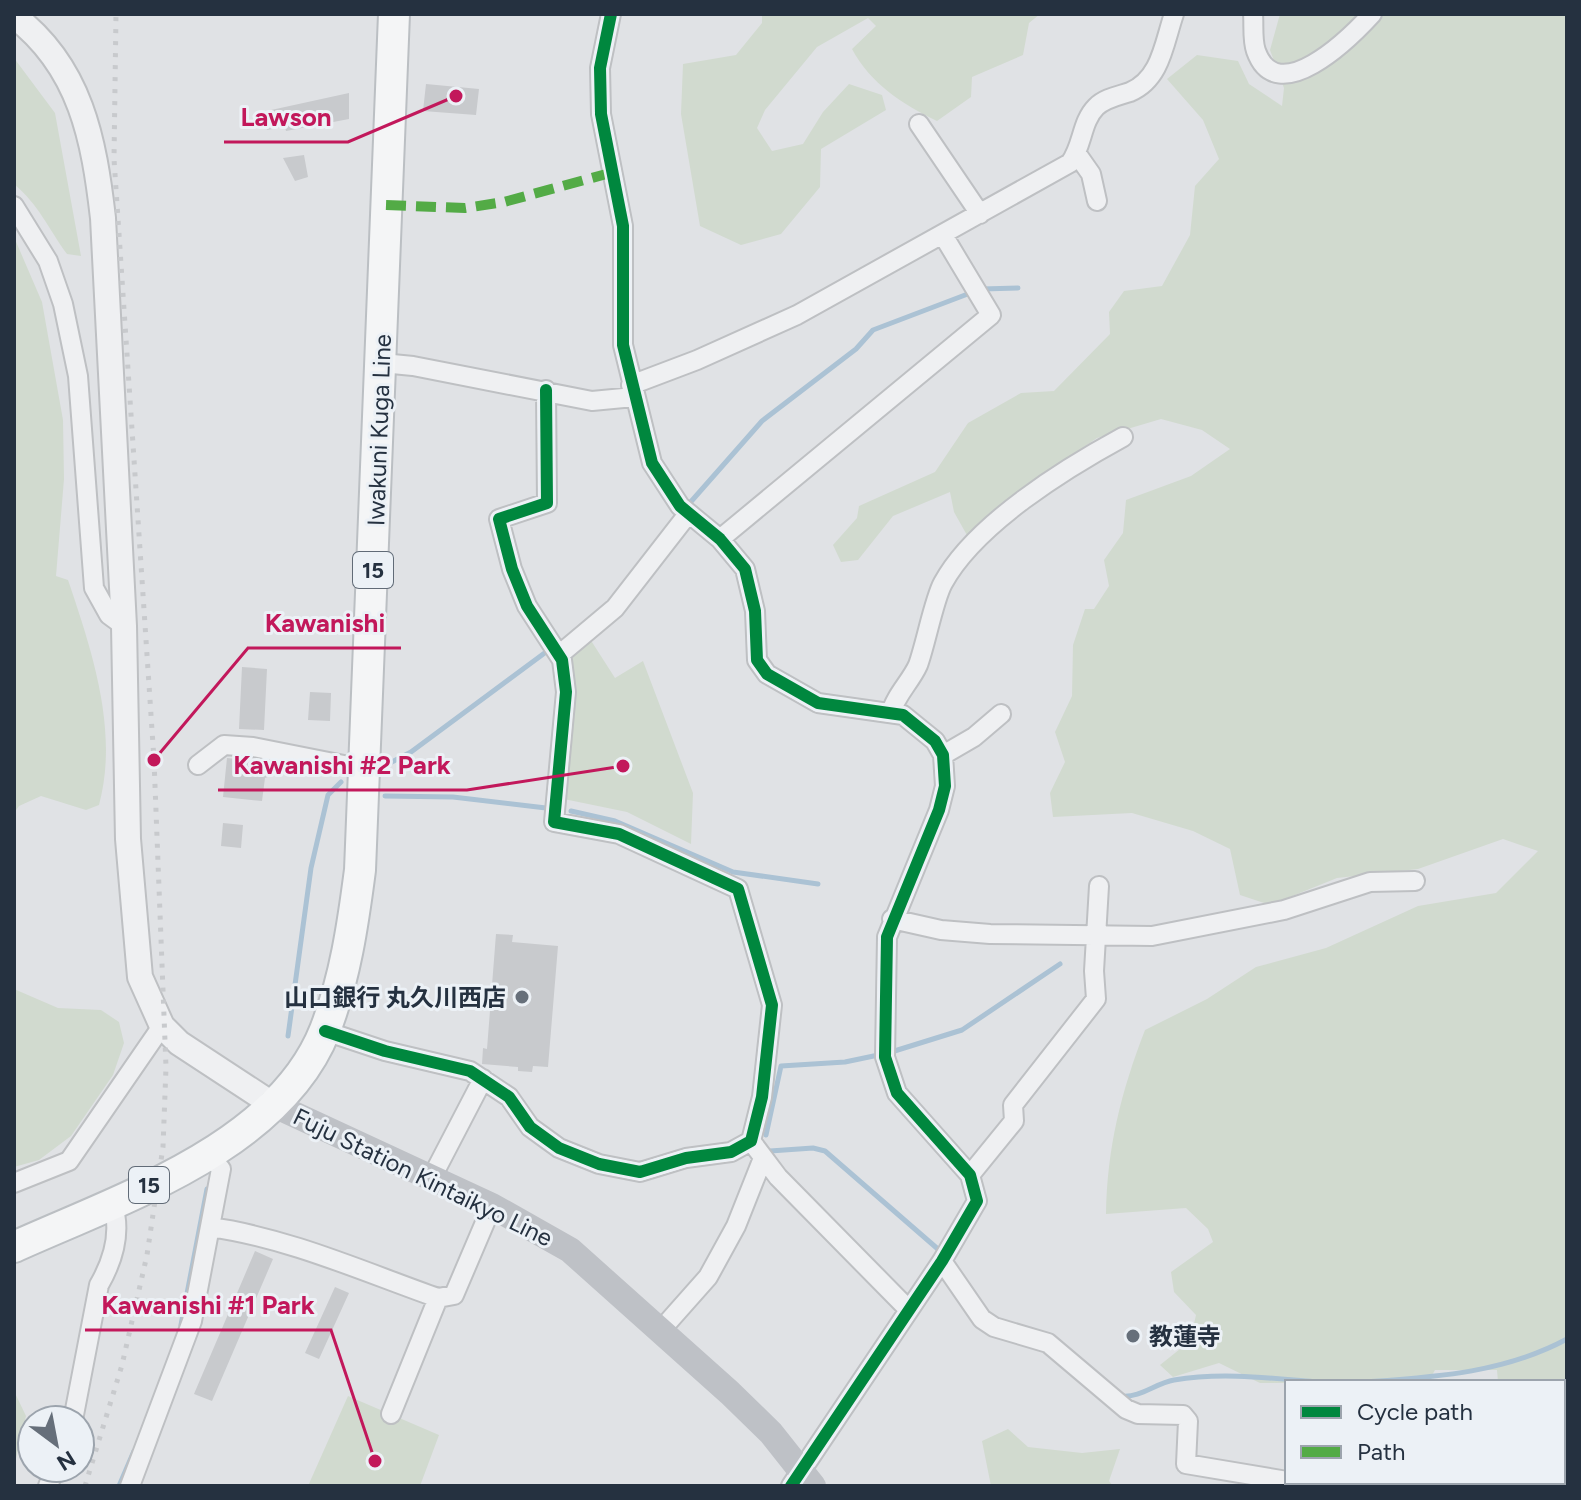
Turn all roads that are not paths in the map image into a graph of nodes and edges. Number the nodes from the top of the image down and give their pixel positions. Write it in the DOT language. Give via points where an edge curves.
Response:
graph roads {
  1 [pos="394,14"];
  2 [pos="611,14"];
  3 [pos="1174,14"];
  4 [pos="1253,14"];
  5 [pos="1372,14"];
  6 [pos="14,16"];
  7 [pos="919,124"];
  8 [pos="1077,154"];
  9 [pos="1097,201"];
  10 [pos="14,206"];
  11 [pos="980,214"];
  12 [pos="943,235"];
  13 [pos="382,363"];
  14 [pos="546,390"];
  15 [pos="633,391"];
  16 [pos="1123,437"];
  17 [pos="688,514"];
  18 [pos="720,539"];
  19 [pos="124,626"];
  20 [pos="556,650"];
  21 [pos="891,713"];
  22 [pos="1001,714"];
  23 [pos="943,755"];
  24 [pos="198,765"];
  25 [pos="364,769"];
  26 [pos="1415,881"];
  27 [pos="1099,886"];
  28 [pos="892,919"];
  29 [pos="1096,948"];
  30 [pos="162,1026"];
  31 [pos="325,1031"];
  32 [pos="483,1079"];
  33 [pos="272,1104"];
  34 [pos="751,1141"];
  35 [pos="209,1155"];
  36 [pos="763,1158"];
  37 [pos="970,1175"];
  38 [pos="431,1179"];
  39 [pos="14,1183"];
  40 [pos="112,1202"];
  41 [pos="492,1206"];
  42 [pos="210,1227"];
  43 [pos="14,1247"];
  44 [pos="942,1261"];
  45 [pos="438,1298"];
  46 [pos="909,1310"];
  47 [pos="661,1330"];
  48 [pos="76,1404"];
  49 [pos="391,1414"];
  50 [pos="802,1481"];
  51 [pos="1285,1481"];
  52 [pos="130,1486"];
  1 -- 13 [label="main road, Iwakuni Kuga Line / 15"];
  2 -- 15 [label="street" via="600,68 601,114 623,226 623,345"];
  3 -- 8 [label="street" via="1155,72 1144,85 1096,107"];
  4 -- 5 [label="street" via="1255,49 1278,76 1306,69"];
  6 -- 19 [label="street" via="67,74 83,105 96,156"];
  7 -- 11 [label="street"];
  8 -- 9 [label="street" via="1091,174"];
  8 -- 11 [label="street"];
  10 -- 19 [label="street" via="48,261 63,304 78,376 94,588 109,615"];
  11 -- 12 [label="street"];
  12 -- 15 [label="street" via="797,315"];
  12 -- 18 [label="street" via="991,315"];
  13 -- 14 [label="street"];
  13 -- 25 [label="main road, Iwakuni Kuga Line / 15"];
  14 -- 15 [label="street" via="592,401"];
  14 -- 20 [label="street" via="547,503 499,519 527,606"];
  15 -- 17 [label="street" via="652,463"];
  16 -- 21 [label="street" via="1027,497 968,551 942,584 912,680"];
  17 -- 18 [label="street"];
  17 -- 20 [label="street" via="615,608"];
  18 -- 21 [label="street" via="745,569 755,611 757,660 767,674 818,703"];
  19 -- 30 [label="street" via="135,936 140,977"];
  20 -- 34 [label="street" via="566,692 554,822 619,834 738,889 772,1005 762,1097"];
  21 -- 23 [label="street" via="921,727"];
  22 -- 23 [label="street"];
  23 -- 28 [label="street" via="945,786 939,810"];
  24 -- 25 [label="street" via="224,745"];
  25 -- 31 [label="main road, Iwakuni Kuga Line / 15" via="355,910 345,968"];
  26 -- 29 [label="street" via="1370,882 1284,910"];
  27 -- 29 [label="street"];
  28 -- 29 [label="street"];
  28 -- 37 [label="street" via="887,937 885,1053 897,1093"];
  29 -- 37 [label="street" via="1096,999 1013,1105 1014,1121"];
  30 -- 33 [label="street"];
  30 -- 39 [label="street" via="69,1161"];
  31 -- 32 [label="street" via="460,1067"];
  31 -- 33 [label="main road, Iwakuni Kuga Line / 15" via="302,1072"];
  32 -- 34 [label="street" via="509,1097 530,1127 559,1148 599,1164 640,1172 731,1152"];
  32 -- 38 [label="street"];
  33 -- 35 [label="main road, Iwakuni Kuga Line / 15"];
  33 -- 38 [label="main road, Fuju Station Kintaikyo Line"];
  34 -- 36 [label="street"];
  35 -- 40 [label="main road, Iwakuni Kuga Line / 15"];
  35 -- 42 [label="street" via="221,1169"];
  36 -- 46 [label="street"];
  36 -- 47 [label="street" via="736,1226 708,1277"];
  37 -- 44 [label="street" via="977,1201"];
  38 -- 41 [label="main road, Fuju Station Kintaikyo Line"];
  40 -- 43 [label="main road, Iwakuni Kuga Line / 15"];
  40 -- 48 [label="street" via="119,1221 111,1266 99,1285"];
  41 -- 45 [label="street" via="454,1295"];
  41 -- 47 [label="main road, Fuju Station Kintaikyo Line" via="570,1250"];
  42 -- 45 [label="street" via="249,1232"];
  42 -- 52 [label="street" via="192,1321"];
  44 -- 46 [label="street"];
  44 -- 51 [label="street" via="982,1319 994,1327 1048,1343 1126,1409 1183,1415 1188,1421 1186,1464"];
  45 -- 49 [label="street"];
  46 -- 50 [label="street"];
  47 -- 50 [label="main road, Fuju Station Kintaikyo Line" via="761,1423"];
}
